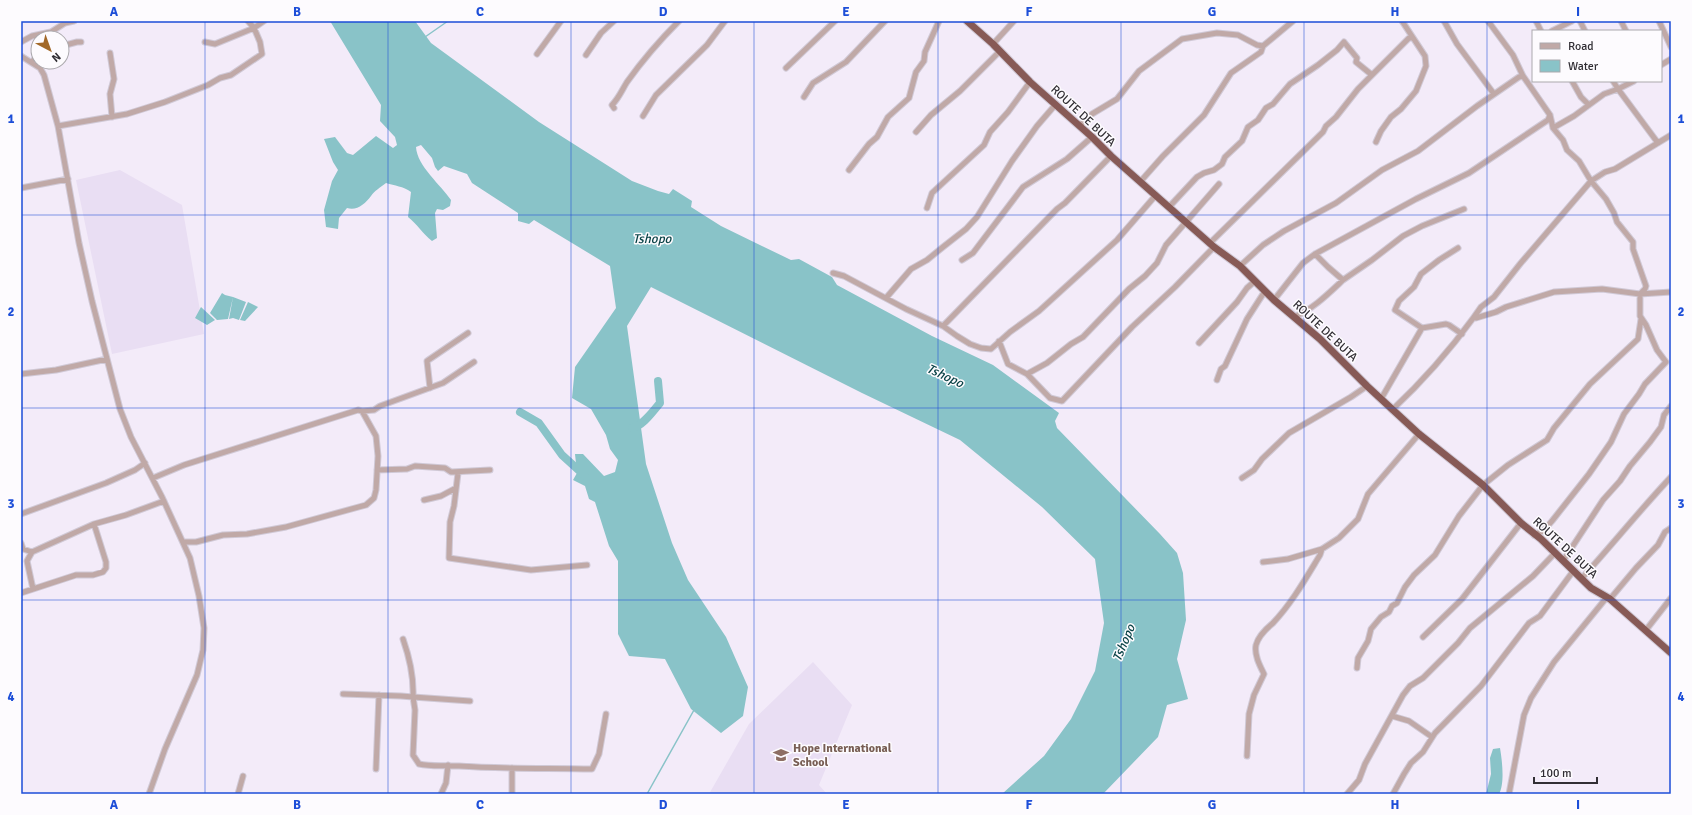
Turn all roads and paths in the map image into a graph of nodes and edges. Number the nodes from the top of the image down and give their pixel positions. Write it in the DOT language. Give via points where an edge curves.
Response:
graph roads {
  1 [pos="74,21"];
  2 [pos="248,21"];
  3 [pos="264,21"];
  4 [pos="561,21"];
  5 [pos="614,21"];
  6 [pos="680,21"];
  7 [pos="725,21"];
  8 [pos="835,21"];
  9 [pos="885,21"];
  10 [pos="939,21"];
  11 [pos="967,21"];
  12 [pos="1014,21"];
  13 [pos="1293,21"];
  14 [pos="1402,21"];
  15 [pos="1444,21"];
  16 [pos="1488,21"];
  17 [pos="1536,21"];
  18 [pos="1572,21"];
  19 [pos="1580,21"];
  20 [pos="1659,21"];
  21 [pos="254,28"];
  22 [pos="1540,30"];
  23 [pos="1554,30"];
  24 [pos="1585,30"];
  25 [pos="1413,38"];
  26 [pos="21,42"];
  27 [pos="81,42"];
  28 [pos="206,42"];
  29 [pos="70,44"];
  30 [pos="993,44"];
  31 [pos="1263,46"];
  32 [pos="1671,47"];
  33 [pos="1000,51"];
  34 [pos="110,53"];
  35 [pos="537,54"];
  36 [pos="586,55"];
  37 [pos="21,56"];
  38 [pos="1671,59"];
  39 [pos="30,61"];
  40 [pos="1662,64"];
  41 [pos="786,68"];
  42 [pos="41,70"];
  43 [pos="1372,75"];
  44 [pos="1523,76"];
  45 [pos="1030,82"];
  46 [pos="1573,82"];
  47 [pos="1614,82"];
  48 [pos="1632,82"];
  49 [pos="1618,89"];
  50 [pos="1494,94"];
  51 [pos="804,97"];
  52 [pos="1056,104"];
  53 [pos="1589,105"];
  54 [pos="614,108"];
  55 [pos="643,116"];
  56 [pos="1550,116"];
  57 [pos="112,117"];
  58 [pos="58,126"];
  59 [pos="1079,126"];
  60 [pos="1553,128"];
  61 [pos="916,132"];
  62 [pos="1671,135"];
  63 [pos="1092,137"];
  64 [pos="1376,142"];
  65 [pos="1658,143"];
  66 [pos="1111,156"];
  67 [pos="849,170"];
  68 [pos="68,179"];
  69 [pos="1591,181"];
  70 [pos="1140,182"];
  71 [pos="1219,184"];
  72 [pos="21,188"];
  73 [pos="1156,195"];
  74 [pos="1169,207"];
  75 [pos="927,208"];
  76 [pos="1464,209"];
  77 [pos="1185,221"];
  78 [pos="1212,245"];
  79 [pos="1458,248"];
  80 [pos="1315,254"];
  81 [pos="962,260"];
  82 [pos="1240,266"];
  83 [pos="833,273"];
  84 [pos="1343,280"];
  85 [pos="1255,281"];
  86 [pos="1265,291"];
  87 [pos="1671,292"];
  88 [pos="1640,294"];
  89 [pos="886,298"];
  90 [pos="1274,300"];
  91 [pos="1294,317"];
  92 [pos="1474,317"];
  93 [pos="1641,319"];
  94 [pos="943,326"];
  95 [pos="1422,328"];
  96 [pos="468,333"];
  97 [pos="1462,334"];
  98 [pos="999,342"];
  99 [pos="1199,344"];
  100 [pos="107,359"];
  101 [pos="474,362"];
  102 [pos="21,374"];
  103 [pos="1027,374"];
  104 [pos="1217,380"];
  105 [pos="1367,386"];
  106 [pos="430,388"];
  107 [pos="1381,399"];
  108 [pos="1671,406"];
  109 [pos="1392,410"];
  110 [pos="362,411"];
  111 [pos="1419,434"];
  112 [pos="145,463"];
  113 [pos="377,470"];
  114 [pos="490,470"];
  115 [pos="458,473"];
  116 [pos="1671,477"];
  117 [pos="153,478"];
  118 [pos="1242,478"];
  119 [pos="1483,485"];
  120 [pos="456,488"];
  121 [pos="424,500"];
  122 [pos="164,501"];
  123 [pos="21,514"];
  124 [pos="1521,523"];
  125 [pos="94,524"];
  126 [pos="1671,528"];
  127 [pos="1538,537"];
  128 [pos="183,542"];
  129 [pos="21,543"];
  130 [pos="1322,549"];
  131 [pos="32,552"];
  132 [pos="1555,553"];
  133 [pos="1563,561"];
  134 [pos="1263,562"];
  135 [pos="587,565"];
  136 [pos="1574,570"];
  137 [pos="1582,578"];
  138 [pos="33,589"];
  139 [pos="21,593"];
  140 [pos="1608,598"];
  141 [pos="1671,598"];
  142 [pos="1646,630"];
  143 [pos="1423,637"];
  144 [pos="404,639"];
  145 [pos="1671,653"];
  146 [pos="1357,668"];
  147 [pos="343,694"];
  148 [pos="379,695"];
  149 [pos="413,697"];
  150 [pos="470,701"];
  151 [pos="606,714"];
  152 [pos="1392,716"];
  153 [pos="1432,737"];
  154 [pos="1247,756"];
  155 [pos="448,765"];
  156 [pos="512,768"];
  157 [pos="376,769"];
  158 [pos="243,776"];
  159 [pos="149,794"];
  160 [pos="238,794"];
  161 [pos="442,794"];
  162 [pos="512,794"];
  163 [pos="1347,794"];
  164 [pos="1393,794"];
  165 [pos="1509,794"];
  1 -- 26 [label="street"];
  2 -- 21 [label="street"];
  3 -- 21 [label="street"];
  4 -- 35 [label="street"];
  5 -- 36 [label="street" via="601,33"];
  6 -- 54 [label="street" via="667,33 630,79 612,105"];
  7 -- 55 [label="street" via="707,45 656,95"];
  8 -- 41 [label="street"];
  9 -- 51 [label="street" via="848,61 813,83"];
  10 -- 67 [label="street" via="925,52 924,62 916,72 909,98 888,116 877,137"];
  11 -- 30 [label="highway, ROUTE DE BUTA"];
  12 -- 30 [label="street"];
  13 -- 31 [label="street"];
  14 -- 25 [label="street"];
  15 -- 50 [label="street" via="1457,44"];
  16 -- 44 [label="street"];
  17 -- 22 [label="street"];
  18 -- 23 [label="street"];
  19 -- 24 [label="street"];
  20 -- 32 [label="street"];
  21 -- 28 [label="street" via="215,44"];
  21 -- 57 [label="street" via="262,54 231,75 165,102"];
  25 -- 43 [label="street" via="1404,42"];
  25 -- 64 [label="street" via="1426,60 1418,87 1380,131"];
  27 -- 29 [label="street"];
  30 -- 33 [label="highway, ROUTE DE BUTA"];
  31 -- 59 [label="street" via="1238,35 1217,33 1182,39 1139,71 1117,99 1092,114"];
  31 -- 70 [label="street" via="1261,52 1231,73 1204,115"];
  33 -- 45 [label="highway, ROUTE DE BUTA"];
  33 -- 61 [label="street"];
  34 -- 57 [label="street" via="114,79 110,94"];
  37 -- 39 [label="street"];
  38 -- 40 [label="street"];
  42 -- 58 [label="street"];
  43 -- 74 [label="street" via="1356,62 1357,58 1344,42 1318,65 1290,84 1258,120 1248,127 1242,141 1222,164 1197,177"];
  43 -- 78 [label="street" via="1323,132"];
  44 -- 50 [label="street"];
  44 -- 56 [label="street"];
  45 -- 52 [label="highway, ROUTE DE BUTA"];
  45 -- 75 [label="street" via="990,132 984,145 932,193"];
  46 -- 53 [label="street"];
  47 -- 49 [label="street"];
  48 -- 49 [label="street"];
  49 -- 53 [label="street" via="1604,94"];
  49 -- 65 [label="street"];
  50 -- 82 [label="street" via="1418,151 1382,170 1336,203 1284,231 1263,245"];
  52 -- 59 [label="highway, ROUTE DE BUTA"];
  52 -- 89 [label="street" via="1012,161 977,217 927,260 911,269"];
  53 -- 60 [label="street"];
  56 -- 60 [label="street"];
  56 -- 80 [label="street" via="1548,120 1469,173"];
  57 -- 58 [label="street"];
  58 -- 68 [label="street"];
  59 -- 63 [label="highway, ROUTE DE BUTA"];
  60 -- 69 [label="street"];
  62 -- 65 [label="street"];
  63 -- 66 [label="highway, ROUTE DE BUTA"];
  63 -- 81 [label="street" via="1067,159 1023,187 973,253"];
  65 -- 69 [label="street"];
  66 -- 70 [label="highway, ROUTE DE BUTA"];
  66 -- 94 [label="street"];
  68 -- 72 [label="street"];
  68 -- 100 [label="street" via="79,242"];
  69 -- 88 [label="street" via="1606,199 1617,222 1632,242 1646,286"];
  69 -- 92 [label="street" via="1494,297 1481,307"];
  70 -- 73 [label="highway, ROUTE DE BUTA"];
  71 -- 77 [label="street"];
  73 -- 74 [label="highway, ROUTE DE BUTA"];
  73 -- 98 [label="street" via="1113,244 1043,308"];
  74 -- 77 [label="highway, ROUTE DE BUTA"];
  76 -- 84 [label="street" via="1403,236"];
  77 -- 78 [label="highway, ROUTE DE BUTA"];
  77 -- 103 [label="street" via="1148,273 1090,330 1047,363"];
  78 -- 82 [label="highway, ROUTE DE BUTA"];
  78 -- 103 [label="street" via="1175,287 1132,327 1062,401 1050,398"];
  79 -- 95 [label="street" via="1421,274 1412,290 1399,301 1395,310"];
  80 -- 84 [label="street"];
  80 -- 90 [label="street" via="1303,263"];
  82 -- 85 [label="highway, ROUTE DE BUTA"];
  83 -- 89 [label="street"];
  84 -- 91 [label="street" via="1320,301"];
  85 -- 86 [label="highway, ROUTE DE BUTA"];
  85 -- 99 [label="street"];
  86 -- 90 [label="highway, ROUTE DE BUTA"];
  86 -- 104 [label="street" via="1247,319"];
  87 -- 88 [label="street"];
  88 -- 92 [label="street" via="1602,289 1554,292 1506,306 1492,314"];
  88 -- 93 [label="street"];
  89 -- 94 [label="street"];
  90 -- 91 [label="highway, ROUTE DE BUTA"];
  91 -- 105 [label="highway, ROUTE DE BUTA"];
  92 -- 97 [label="street"];
  93 -- 119 [label="street" via="1638,340 1590,384 1547,440"];
  93 -- 127 [label="street" via="1666,363 1645,384 1624,414 1604,454"];
  94 -- 98 [label="street" via="981,348 993,348"];
  95 -- 97 [label="street" via="1446,324"];
  95 -- 107 [label="street"];
  96 -- 106 [label="street" via="427,361"];
  97 -- 109 [label="street"];
  98 -- 103 [label="street" via="1008,364"];
  100 -- 102 [label="street" via="56,370"];
  100 -- 112 [label="street" via="125,422"];
  101 -- 106 [label="street" via="443,383"];
  105 -- 107 [label="highway, ROUTE DE BUTA"];
  105 -- 118 [label="street" via="1332,409 1289,432 1254,470"];
  106 -- 110 [label="street" via="374,410"];
  107 -- 109 [label="highway, ROUTE DE BUTA"];
  108 -- 133 [label="street" via="1664,415 1661,427 1603,500"];
  109 -- 111 [label="highway, ROUTE DE BUTA"];
  110 -- 113 [label="street" via="376,436"];
  110 -- 117 [label="street" via="358,410 184,465"];
  111 -- 119 [label="highway, ROUTE DE BUTA"];
  111 -- 130 [label="street" via="1368,494 1358,519 1339,538"];
  112 -- 117 [label="street"];
  112 -- 123 [label="street" via="106,483"];
  113 -- 115 [label="street" via="407,469 415,466 445,468"];
  113 -- 128 [label="street" via="374,498 366,505 271,530"];
  114 -- 115 [label="street"];
  115 -- 120 [label="street"];
  116 -- 137 [label="street"];
  117 -- 122 [label="street"];
  119 -- 124 [label="highway, ROUTE DE BUTA"];
  119 -- 146 [label="street" via="1459,516 1435,555 1414,575 1397,603 1371,629 1368,641 1358,658"];
  120 -- 121 [label="street" via="441,496"];
  120 -- 135 [label="street" via="450,522 449,558 531,570"];
  122 -- 125 [label="street" via="126,516"];
  122 -- 128 [label="street"];
  124 -- 127 [label="highway, ROUTE DE BUTA"];
  124 -- 143 [label="street" via="1462,599"];
  125 -- 131 [label="street"];
  125 -- 138 [label="street" via="106,562 103,572 76,576"];
  126 -- 140 [label="street"];
  127 -- 132 [label="highway, ROUTE DE BUTA"];
  128 -- 159 [label="street" via="190,558 199,596 204,628 203,650 197,675 167,744"];
  129 -- 131 [label="street" via="23,549"];
  130 -- 134 [label="street" via="1288,559"];
  130 -- 154 [label="street" via="1317,561 1287,606 1256,644 1257,657 1264,674 1254,695 1250,714"];
  131 -- 138 [label="street" via="27,561"];
  132 -- 133 [label="highway, ROUTE DE BUTA"];
  132 -- 152 [label="street" via="1533,576 1470,628 1423,678 1410,686"];
  133 -- 136 [label="highway, ROUTE DE BUTA"];
  136 -- 137 [label="highway, ROUTE DE BUTA"];
  136 -- 153 [label="street" via="1540,616 1529,623 1481,686"];
  137 -- 140 [label="highway, ROUTE DE BUTA" via="1591,588"];
  138 -- 139 [label="street"];
  140 -- 142 [label="highway, ROUTE DE BUTA"];
  140 -- 165 [label="street" via="1554,662 1531,698 1524,716"];
  141 -- 142 [label="street"];
  142 -- 145 [label="highway, ROUTE DE BUTA"];
  144 -- 149 [label="street" via="411,662"];
  147 -- 148 [label="street"];
  148 -- 149 [label="street"];
  148 -- 157 [label="street"];
  149 -- 150 [label="street"];
  149 -- 155 [label="street" via="413,755 419,764 429,767"];
  151 -- 156 [label="street" via="599,754 592,769"];
  152 -- 153 [label="street" via="1409,721"];
  152 -- 163 [label="street" via="1359,780"];
  153 -- 164 [label="street" via="1404,774"];
  155 -- 156 [label="street"];
  155 -- 161 [label="street"];
  156 -- 162 [label="street"];
  158 -- 160 [label="street"];
}
